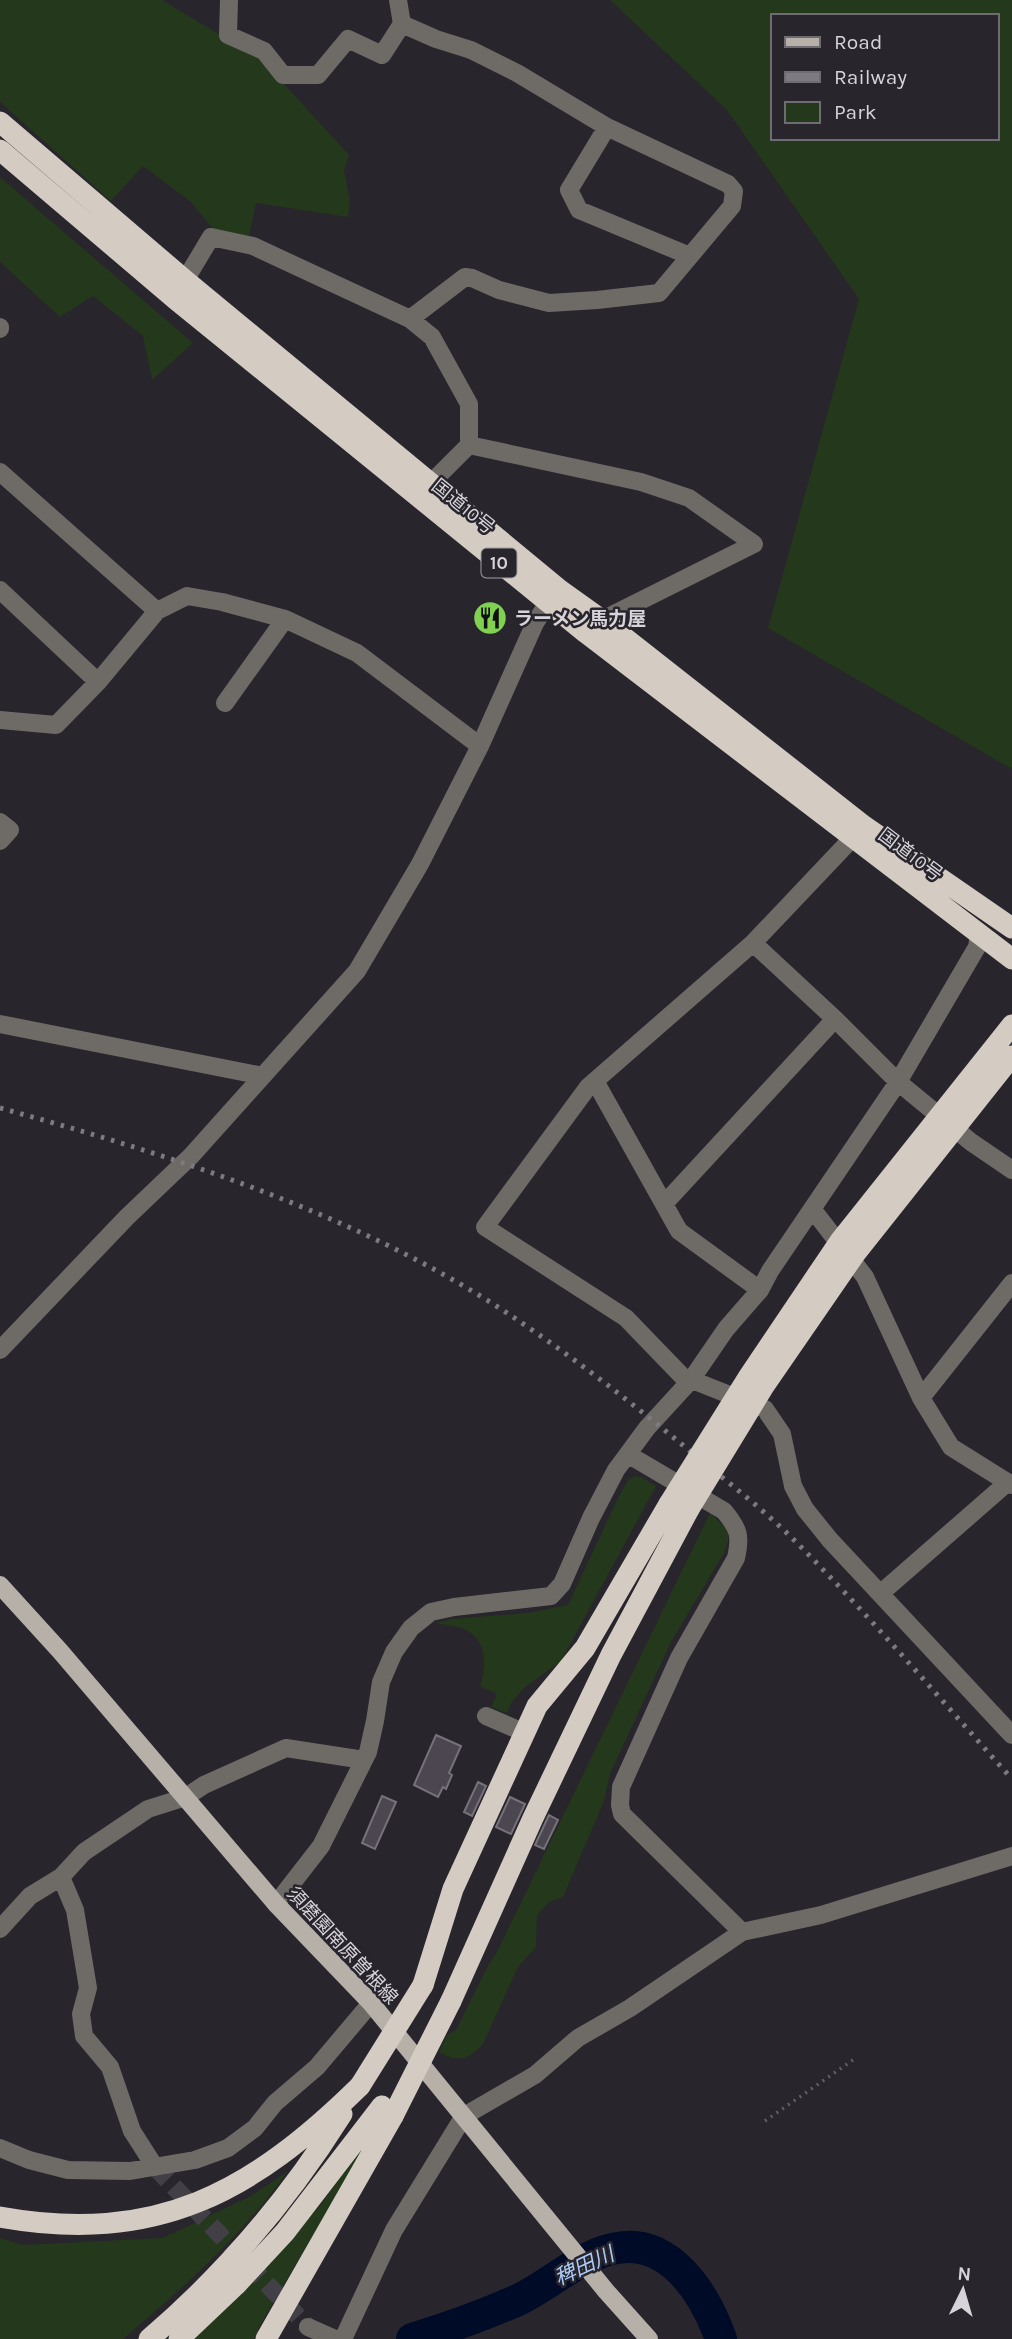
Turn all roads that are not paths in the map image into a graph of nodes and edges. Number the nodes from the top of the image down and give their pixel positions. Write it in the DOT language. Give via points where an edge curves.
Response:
graph roads {
  1 [pos="229,0"];
  2 [pos="398,0"];
  3 [pos="402,24"];
  4 [pos="0,122"];
  5 [pos="607,127"];
  6 [pos="0,150"];
  7 [pos="690,256"];
  8 [pos="180,289"];
  9 [pos="410,319"];
  10 [pos="469,445"];
  11 [pos="0,472"];
  12 [pos="424,491"];
  13 [pos="0,590"];
  14 [pos="554,596"];
  15 [pos="157,611"];
  16 [pos="285,619"];
  17 [pos="602,620"];
  18 [pos="98,682"];
  19 [pos="225,703"];
  20 [pos="0,720"];
  21 [pos="480,746"];
  22 [pos="0,822"];
  23 [pos="859,832"];
  24 [pos="0,841"];
  25 [pos="1012,928"];
  26 [pos="979,934"];
  27 [pos="753,943"];
  28 [pos="1012,959"];
  29 [pos="1012,1013"];
  30 [pos="835,1019"];
  31 [pos="0,1024"];
  32 [pos="1012,1025"];
  33 [pos="1012,1056"];
  34 [pos="1012,1063"];
  35 [pos="263,1076"];
  36 [pos="595,1081"];
  37 [pos="898,1082"];
  38 [pos="932,1108"];
  39 [pos="956,1129"];
  40 [pos="1012,1170"];
  41 [pos="664,1204"];
  42 [pos="813,1210"];
  43 [pos="1012,1283"];
  44 [pos="760,1290"];
  45 [pos="0,1350"];
  46 [pos="691,1380"];
  47 [pos="922,1398"];
  48 [pos="629,1455"];
  49 [pos="1010,1484"];
  50 [pos="679,1507"];
  51 [pos="0,1585"];
  52 [pos="881,1593"];
  53 [pos="486,1716"];
  54 [pos="523,1732"];
  55 [pos="1012,1735"];
  56 [pos="364,1760"];
  57 [pos="186,1797"];
  58 [pos="1012,1856"];
  59 [pos="61,1877"];
  60 [pos="276,1904"];
  61 [pos="0,1929"];
  62 [pos="742,1932"];
  63 [pos="371,2003"];
  64 [pos="360,2086"];
  65 [pos="387,2111"];
  66 [pos="464,2116"];
  67 [pos="0,2148"];
  68 [pos="155,2167"];
  69 [pos="0,2217"];
  70 [pos="308,2327"];
  71 [pos="149,2339"];
  72 [pos="179,2339"];
  73 [pos="267,2339"];
  74 [pos="335,2339"];
  75 [pos="343,2339"];
  76 [pos="649,2339"];
  1 -- 3 [label="street" via="228,34 264,51 283,75 318,75 348,39 382,55"];
  2 -- 3 [label="street"];
  3 -- 5 [label="street" via="471,50"];
  4 -- 8 [label="highway, 国道10号 / 10"];
  5 -- 7 [label="street" via="569,190 579,210"];
  5 -- 7 [label="street" via="728,184 734,191 732,206"];
  6 -- 8 [label="highway, 国道10号 / 10"];
  7 -- 9 [label="street" via="659,293 549,303 465,277"];
  8 -- 9 [label="street" via="211,237 253,246"];
  8 -- 12 [label="highway, 国道10号 / 10"];
  9 -- 10 [label="street" via="432,338 469,404"];
  10 -- 12 [label="street"];
  10 -- 17 [label="street" via="641,482 689,498 754,544"];
  11 -- 15 [label="street"];
  12 -- 14 [label="highway, 国道10号 / 10"];
  13 -- 18 [label="street"];
  14 -- 17 [label="highway, 国道10号 / 10"];
  14 -- 21 [label="street" via="535,623"];
  14 -- 23 [label="highway, 国道10号 / 10"];
  15 -- 16 [label="street" via="187,596"];
  15 -- 18 [label="street"];
  16 -- 19 [label="street"];
  16 -- 21 [label="street" via="357,653"];
  17 -- 23 [label="highway, 国道10号 / 10"];
  18 -- 20 [label="street" via="56,725"];
  21 -- 35 [label="street" via="414,875 357,971"];
  22 -- 24 [label="street" via="10,830"];
  23 -- 25 [label="highway, 国道10号 / 10"];
  23 -- 26 [label="highway, 国道10号 / 10"];
  23 -- 27 [label="street"];
  26 -- 28 [label="highway, 国道10号 / 10"];
  26 -- 37 [label="street" via="977,947"];
  27 -- 30 [label="street"];
  27 -- 36 [label="street"];
  29 -- 38 [label="street"];
  30 -- 37 [label="street"];
  30 -- 41 [label="street"];
  31 -- 35 [label="street"];
  32 -- 50 [label="highway, bridge" via="840,1241 749,1376"];
  33 -- 50 [label="highway, bridge" via="855,1254"];
  34 -- 39 [label="street"];
  35 -- 45 [label="street"];
  36 -- 41 [label="street"];
  36 -- 46 [label="street" via="485,1227 626,1318"];
  37 -- 38 [label="street"];
  37 -- 42 [label="street"];
  38 -- 39 [label="street"];
  39 -- 40 [label="street"];
  41 -- 44 [label="street" via="679,1231"];
  42 -- 44 [label="street"];
  42 -- 47 [label="street" via="865,1277"];
  43 -- 47 [label="street"];
  44 -- 46 [label="street"];
  46 -- 48 [label="street"];
  46 -- 52 [label="street" via="765,1409 782,1434 793,1486 805,1509"];
  47 -- 49 [label="street" via="951,1447"];
  48 -- 56 [label="street" via="591,1518 562,1584 551,1596 431,1612 411,1628 381,1682"];
  48 -- 62 [label="street" via="724,1511 735,1524 740,1541 736,1558 674,1670 621,1787 622,1814"];
  49 -- 52 [label="street"];
  50 -- 54 [label="highway"];
  50 -- 65 [label="highway, bridge" via="451,2001"];
  51 -- 57 [label="main road, 須磨園南原曽根線"];
  52 -- 55 [label="street"];
  53 -- 54 [label="street"];
  54 -- 64 [label="highway, bridge" via="453,1889 423,1985"];
  56 -- 57 [label="street" via="286,1748"];
  56 -- 60 [label="street" via="321,1846"];
  57 -- 59 [label="street" via="148,1809 84,1852"];
  57 -- 60 [label="main road, 須磨園南原曽根線"];
  58 -- 62 [label="street" via="821,1915"];
  59 -- 61 [label="street" via="30,1896"];
  59 -- 68 [label="street" via="75,1910 88,1988 81,2014 83,2035 110,2067 132,2131"];
  60 -- 63 [label="main road, 須磨園南原曽根線"];
  62 -- 66 [label="street" via="578,2038 535,2075"];
  63 -- 66 [label="main road, 須磨園南原曽根線"];
  63 -- 68 [label="street" via="317,2067 275,2103 255,2128 228,2148"];
  64 -- 69 [label="highway" via="308,2135 266,2166 188,2206 113,2224 69,2225"];
  64 -- 71 [label="highway" via="274,2209 224,2267"];
  65 -- 72 [label="highway" via="285,2232"];
  65 -- 73 [label="highway"];
  66 -- 75 [label="street" via="394,2230"];
  66 -- 76 [label="main road, 須磨園南原曽根線"];
  67 -- 68 [label="street" via="68,2170"];
  70 -- 74 [label="street"];
}
